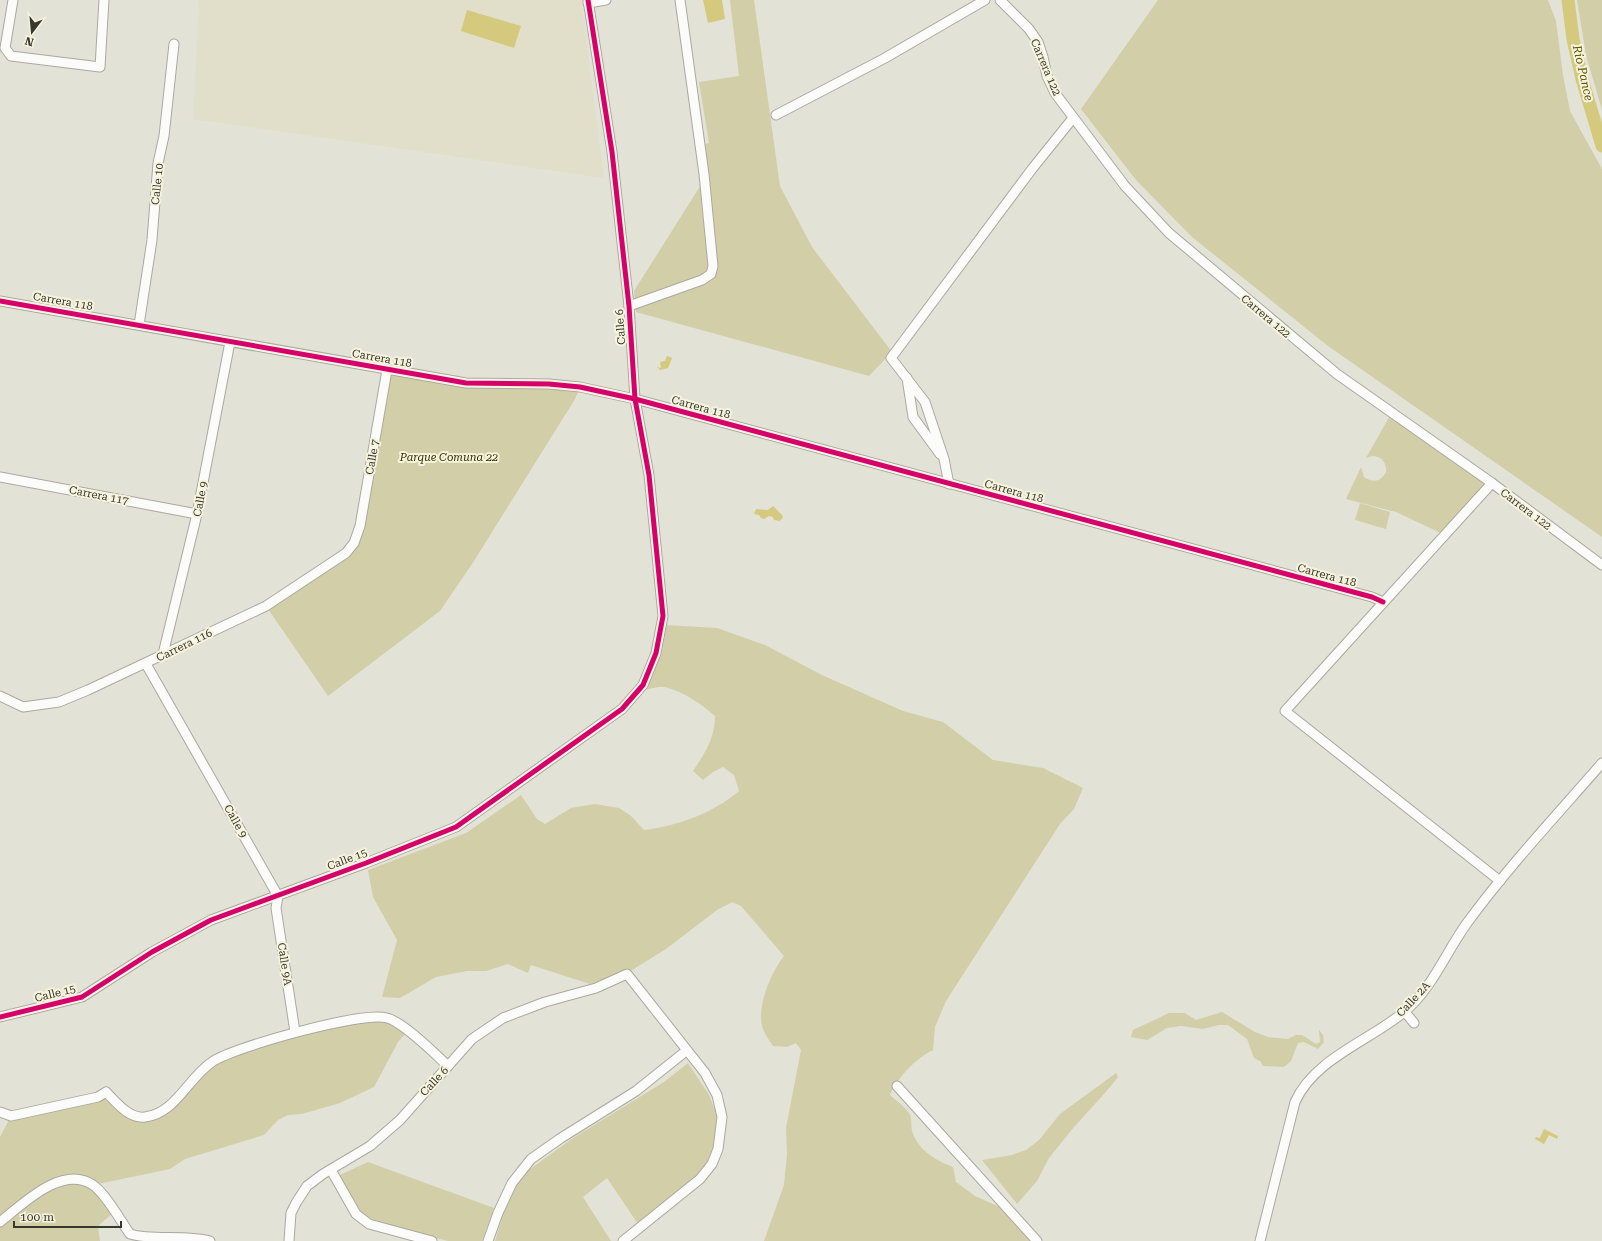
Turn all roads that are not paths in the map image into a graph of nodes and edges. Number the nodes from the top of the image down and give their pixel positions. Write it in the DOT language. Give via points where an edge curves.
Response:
graph roads {
  1 [pos="13,0"];
  2 [pos="104,0"];
  3 [pos="606,0"];
  4 [pos="680,0"];
  5 [pos="985,0"];
  6 [pos="1000,0"];
  7 [pos="588,1"];
  8 [pos="174,44"];
  9 [pos="776,115"];
  10 [pos="1073,118"];
  11 [pos="0,301"];
  12 [pos="629,306"];
  13 [pos="139,325"];
  14 [pos="230,342"];
  15 [pos="387,370"];
  16 [pos="906,377"];
  17 [pos="635,399"];
  18 [pos="944,459"];
  19 [pos="0,477"];
  20 [pos="1492,483"];
  21 [pos="949,484"];
  22 [pos="197,514"];
  23 [pos="354,543"];
  24 [pos="1602,565"];
  25 [pos="1383,602"];
  26 [pos="656,653"];
  27 [pos="163,654"];
  28 [pos="146,664"];
  29 [pos="0,696"];
  30 [pos="1602,763"];
  31 [pos="1500,882"];
  32 [pos="278,896"];
  33 [pos="1404,1012"];
  34 [pos="0,1017"];
  35 [pos="1414,1023"];
  36 [pos="295,1032"];
  37 [pos="686,1051"];
  38 [pos="448,1066"];
  39 [pos="897,1086"];
  40 [pos="0,1112"];
  41 [pos="331,1170"];
  42 [pos="0,1222"];
  43 [pos="210,1241"];
  44 [pos="289,1241"];
  45 [pos="432,1241"];
  46 [pos="488,1241"];
  47 [pos="623,1241"];
  48 [pos="1037,1241"];
  49 [pos="1260,1241"];
  1 -- 2 [label="street" via="5,48 7,53 11,56 100,67"];
  3 -- 7 [label="street"];
  4 -- 12 [label="street" via="704,174 713,266 711,274 702,280"];
  5 -- 9 [label="street" via="885,58"];
  6 -- 10 [label="street, Carrera 122" via="1038,42 1047,76 1055,93"];
  7 -- 12 [label="street, Calle 6" via="612,152"];
  8 -- 13 [label="street, Calle 10" via="164,136 158,164 152,240"];
  10 -- 16 [label="street" via="891,358"];
  10 -- 20 [label="street, Carrera 122" via="1125,186 1169,233 1337,374"];
  11 -- 13 [label="street, Carrera 118"];
  12 -- 17 [label="street, Calle 6"];
  13 -- 14 [label="street, Carrera 118"];
  14 -- 15 [label="street, Carrera 118"];
  14 -- 22 [label="street, Calle 9"];
  15 -- 17 [label="street, Carrera 118" via="466,383 580,387"];
  15 -- 23 [label="street, Calle 7" via="360,526"];
  16 -- 18 [label="street" via="925,402"];
  16 -- 18 [label="street" via="913,417"];
  17 -- 21 [label="street, Carrera 118"];
  17 -- 26 [label="street, Calle 6" via="649,475 661,582 663,616"];
  18 -- 21 [label="street"];
  19 -- 22 [label="street, Carrera 117"];
  20 -- 24 [label="street, Carrera 122"];
  20 -- 25 [label="street"];
  21 -- 25 [label="street, Carrera 118"];
  22 -- 27 [label="street, Calle 9"];
  23 -- 27 [label="street, Carrera 116" via="346,553 266,606"];
  25 -- 31 [label="street" via="1285,711"];
  26 -- 32 [label="street, Calle 15" via="643,685 622,709 456,827"];
  27 -- 28 [label="street, Carrera 116"];
  28 -- 29 [label="street, Carrera 116" via="59,702 23,707"];
  28 -- 32 [label="street, Calle 9"];
  30 -- 31 [label="street, Calle 2A"];
  31 -- 33 [label="street, Calle 2A" via="1466,925 1425,988"];
  32 -- 34 [label="street, Calle 15" via="211,920 152,952 82,997"];
  32 -- 36 [label="street, Calle 9A" via="276,908"];
  33 -- 35 [label="street"];
  33 -- 49 [label="street, Calle 2A" via="1320,1069 1299,1092"];
  36 -- 38 [label="street" via="374,1015 388,1018 398,1023"];
  36 -- 40 [label="street" via="224,1056 211,1063 164,1111 144,1117 127,1113 106,1092 98,1097 11,1116"];
  37 -- 38 [label="street, Calle 6" via="627,974 596,988 545,1002 503,1018 472,1039"];
  37 -- 46 [label="street" via="636,1091 531,1159 512,1184"];
  37 -- 47 [label="street" via="705,1074 717,1095 722,1117 718,1149 712,1164 700,1179"];
  38 -- 41 [label="street, Calle 6" via="400,1120 370,1146"];
  39 -- 48 [label="street"];
  41 -- 44 [label="street, Calle 6" via="307,1186 296,1203 291,1213"];
  41 -- 45 [label="street" via="356,1214 369,1224"];
  42 -- 43 [label="street" via="56,1181 75,1179 96,1188 130,1234 135,1237 190,1237"];
}
